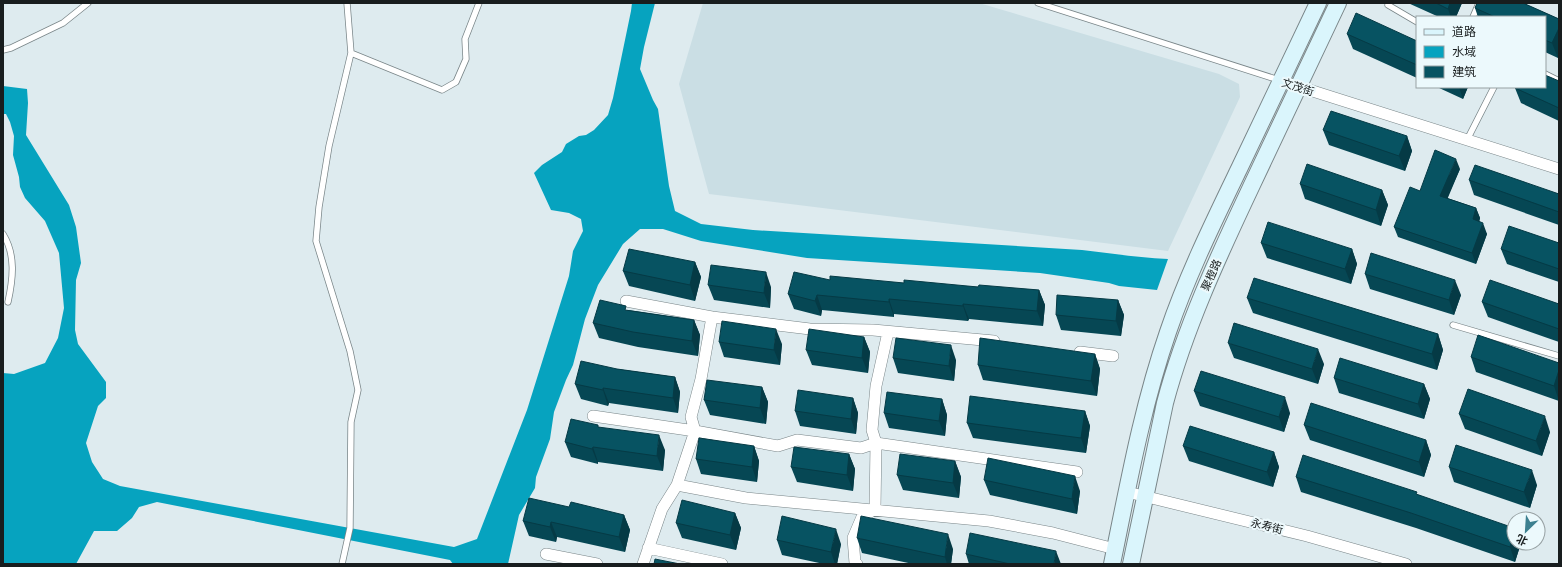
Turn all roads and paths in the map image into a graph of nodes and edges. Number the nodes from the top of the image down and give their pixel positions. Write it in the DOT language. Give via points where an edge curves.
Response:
graph roads {
  1 [pos="88,3"];
  2 [pos="347,3"];
  3 [pos="479,3"];
  4 [pos="1038,3"];
  5 [pos="1318,3"];
  6 [pos="1338,3"];
  7 [pos="1480,3"];
  8 [pos="1388,5"];
  9 [pos="1474,16"];
  10 [pos="1416,21"];
  11 [pos="3,50"];
  12 [pos="351,53"];
  13 [pos="1546,74"];
  14 [pos="1281,81"];
  15 [pos="1559,81"];
  16 [pos="1298,87"];
  17 [pos="1493,88"];
  18 [pos="1467,140"];
  19 [pos="1559,169"];
  20 [pos="3,234"];
  21 [pos="626,301"];
  22 [pos="8,302"];
  23 [pos="712,317"];
  24 [pos="1453,325"];
  25 [pos="888,332"];
  26 [pos="1008,343"];
  27 [pos="1068,351"];
  28 [pos="1113,356"];
  29 [pos="1559,356"];
  30 [pos="593,416"];
  31 [pos="695,431"];
  32 [pos="876,443"];
  33 [pos="1077,472"];
  34 [pos="678,485"];
  35 [pos="1127,492"];
  36 [pos="1145,495"];
  37 [pos="875,509"];
  38 [pos="648,548"];
  39 [pos="546,554"];
  40 [pos="1114,557"];
  41 [pos="342,564"];
  42 [pos="597,564"];
  43 [pos="643,564"];
  44 [pos="722,564"];
  45 [pos="856,564"];
  46 [pos="1131,564"];
  47 [pos="1406,564"];
  1 -- 11 [label="lane" via="63,23"];
  2 -- 12 [label="lane"];
  3 -- 12 [label="lane" via="465,39 466,59 456,82 442,90"];
  4 -- 14 [label="lane, 文茂街"];
  5 -- 14 [label="street, 聚橙路"];
  6 -- 16 [label="street, 聚橙路"];
  7 -- 9 [label="lane"];
  8 -- 10 [label="lane"];
  12 -- 41 [label="lane" via="329,146 316,241 350,351 358,390 351,422 350,528"];
  13 -- 15 [label="lane"];
  14 -- 16 [label="street, 文茂街"];
  14 -- 35 [label="street, 聚橙路" via="1208,233 1168,331 1147,401"];
  16 -- 18 [label="street, 文茂街"];
  16 -- 36 [label="street, 聚橙路" via="1195,312 1171,382"];
  17 -- 18 [label="lane"];
  18 -- 19 [label="street, 文茂街"];
  20 -- 22 [label="lane" via="12,255 12,283"];
  21 -- 23 [label="street"];
  23 -- 25 [label="street" via="810,328"];
  23 -- 31 [label="street" via="691,417"];
  24 -- 29 [label="lane"];
  25 -- 26 [label="street"];
  25 -- 32 [label="street" via="876,386 872,430"];
  27 -- 28 [label="street"];
  30 -- 31 [label="street"];
  31 -- 32 [label="street" via="778,446 797,440 861,448"];
  31 -- 34 [label="street"];
  32 -- 33 [label="street"];
  32 -- 37 [label="street"];
  34 -- 37 [label="street" via="746,498"];
  34 -- 38 [label="street" via="662,509"];
  35 -- 36 [label="street, 永寿街"];
  35 -- 40 [label="street, 聚橙路"];
  36 -- 46 [label="street, 聚橙路"];
  36 -- 47 [label="street, 永寿街"];
  37 -- 40 [label="street" via="989,521 1053,533"];
  37 -- 45 [label="street" via="862,517 853,538"];
  38 -- 43 [label="street"];
  38 -- 44 [label="street"];
  39 -- 42 [label="street"];
}
